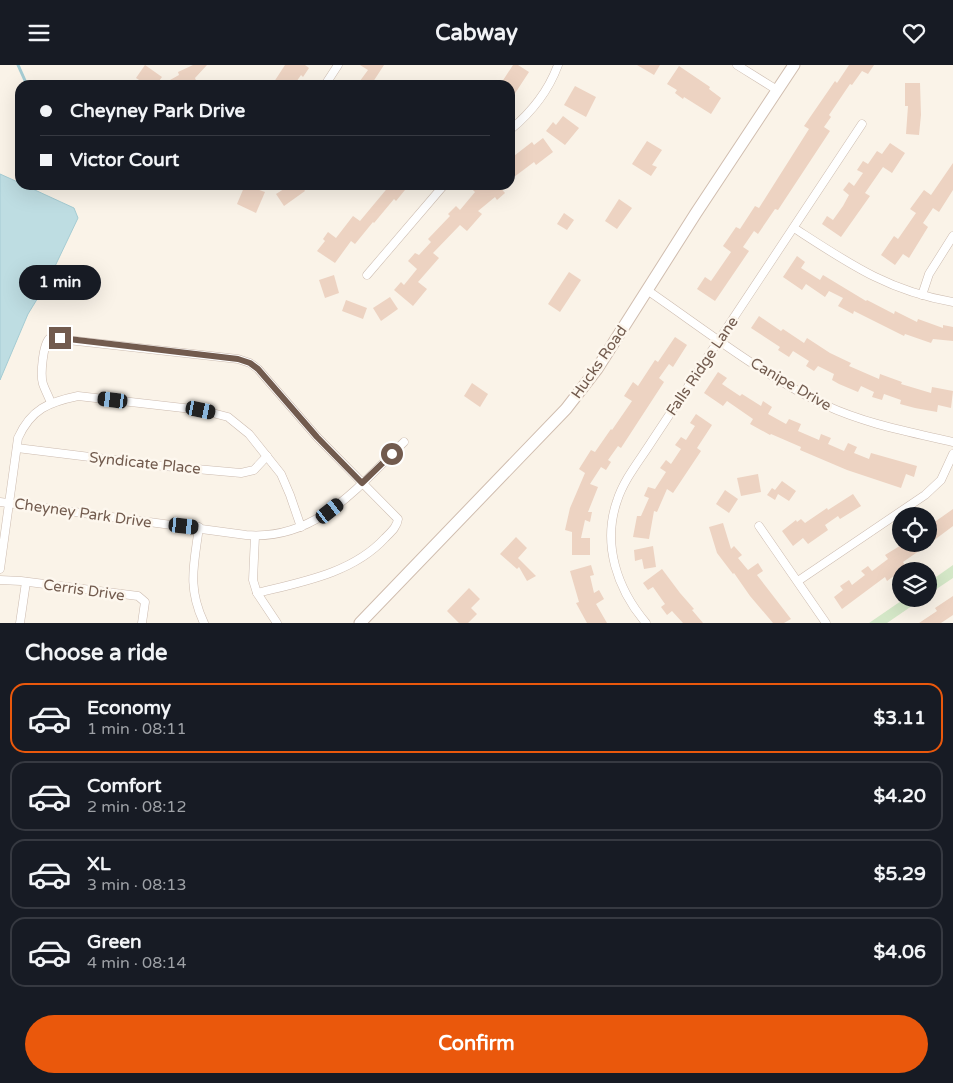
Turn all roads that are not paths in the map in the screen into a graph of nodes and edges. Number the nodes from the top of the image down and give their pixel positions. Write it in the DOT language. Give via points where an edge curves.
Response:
graph roads {
  1 [pos="338,65"];
  2 [pos="558,65"];
  3 [pos="737,65"];
  4 [pos="794,65"];
  5 [pos="328,80"];
  6 [pos="777,91"];
  7 [pos="862,124"];
  8 [pos="515,126"];
  9 [pos="440,190"];
  10 [pos="794,227"];
  11 [pos="953,236"];
  12 [pos="368,275"];
  13 [pos="647,290"];
  14 [pos="922,295"];
  15 [pos="953,302"];
  16 [pos="720,340"];
  17 [pos="51,403"];
  18 [pos="404,442"];
  19 [pos="953,442"];
  20 [pos="16,448"];
  21 [pos="953,454"];
  22 [pos="267,456"];
  23 [pos="362,483"];
  24 [pos="0,502"];
  25 [pos="9,503"];
  26 [pos="759,526"];
  27 [pos="199,527"];
  28 [pos="301,527"];
  29 [pos="255,536"];
  30 [pos="0,569"];
  31 [pos="0,580"];
  32 [pos="798,581"];
  33 [pos="26,582"];
  34 [pos="257,593"];
  35 [pos="20,623"];
  36 [pos="142,623"];
  37 [pos="203,623"];
  38 [pos="277,623"];
  39 [pos="360,623"];
  40 [pos="646,623"];
  41 [pos="826,623"];
  1 -- 5 [label="street"];
  2 -- 8 [label="street" via="545,93"];
  3 -- 6 [label="street"];
  4 -- 6 [label="main road, Hucks Road"];
  6 -- 13 [label="main road, Hucks Road"];
  7 -- 10 [label="street, Falls Ridge Lane"];
  9 -- 12 [label="street"];
  10 -- 14 [label="street" via="881,281"];
  10 -- 16 [label="street, Falls Ridge Lane"];
  11 -- 14 [label="street" via="929,274"];
  13 -- 16 [label="street, Canipe Drive"];
  13 -- 39 [label="main road, Hucks Road" via="597,369 553,424"];
  14 -- 15 [label="street"];
  16 -- 19 [label="street, Canipe Drive" via="786,385 826,405 887,427"];
  16 -- 40 [label="street, Falls Ridge Lane" via="626,481 617,501 611,533 613,555 622,588"];
  17 -- 20 [label="street" via="26,423"];
  17 -- 22 [label="street" via="78,396 215,413 240,425"];
  17 -- 23 [label="street" via="42,377 46,343 50,338 238,359 258,369"];
  18 -- 23 [label="street, Cheyney Park Drive"];
  20 -- 22 [label="street, Syndicate Place" via="241,473 254,470"];
  20 -- 25 [label="street"];
  21 -- 32 [label="street" via="941,480 925,495"];
  22 -- 28 [label="street" via="285,483"];
  23 -- 28 [label="street, Cheyney Park Drive" via="330,511"];
  23 -- 34 [label="street" via="398,519 397,525 375,549 328,574"];
  24 -- 25 [label="street, Cheyney Park Drive"];
  25 -- 27 [label="street, Cheyney Park Drive"];
  25 -- 30 [label="street"];
  26 -- 32 [label="street"];
  27 -- 29 [label="street, Cheyney Park Drive"];
  27 -- 37 [label="street" via="193,596"];
  28 -- 29 [label="street, Cheyney Park Drive"];
  29 -- 34 [label="street" via="253,580"];
  31 -- 33 [label="street, Cerris Drive"];
  32 -- 41 [label="street"];
  33 -- 35 [label="street"];
  33 -- 36 [label="street, Cerris Drive" via="141,597 144,602"];
  34 -- 38 [label="street"];
}
